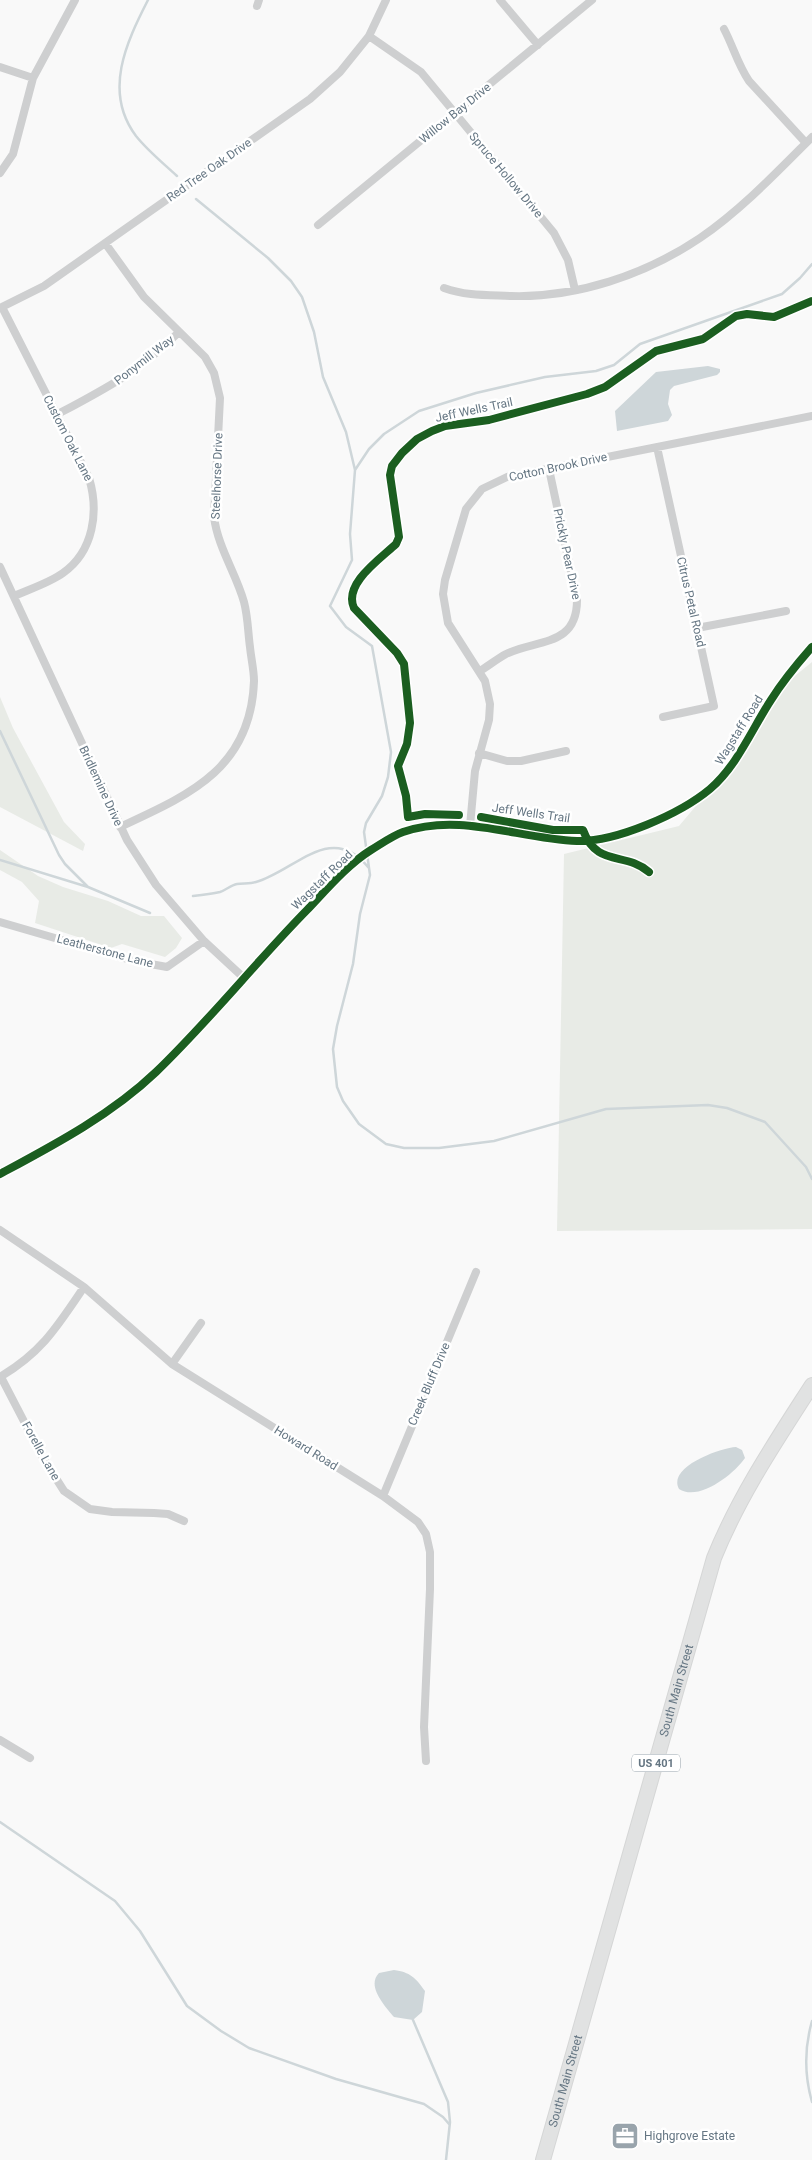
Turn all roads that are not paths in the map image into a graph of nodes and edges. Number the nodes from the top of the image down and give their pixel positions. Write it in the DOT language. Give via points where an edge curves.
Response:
graph roads {
  1 [pos="75,0"];
  2 [pos="386,0"];
  3 [pos="500,0"];
  4 [pos="592,0"];
  5 [pos="724,29"];
  6 [pos="369,36"];
  7 [pos="538,44"];
  8 [pos="0,68"];
  9 [pos="33,78"];
  10 [pos="455,114"];
  11 [pos="809,140"];
  12 [pos="0,173"];
  13 [pos="318,225"];
  14 [pos="105,243"];
  15 [pos="444,288"];
  16 [pos="575,290"];
  17 [pos="1,308"];
  18 [pos="178,333"];
  19 [pos="56,414"];
  20 [pos="812,416"];
  21 [pos="657,447"];
  22 [pos="548,469"];
  23 [pos="0,567"];
  24 [pos="14,596"];
  25 [pos="786,611"];
  26 [pos="697,628"];
  27 [pos="812,647"];
  28 [pos="480,672"];
  29 [pos="663,717"];
  30 [pos="566,750"];
  31 [pos="479,753"];
  32 [pos="470,826"];
  33 [pos="120,827"];
  34 [pos="0,922"];
  35 [pos="204,941"];
  36 [pos="244,978"];
  37 [pos="0,1174"];
  38 [pos="0,1230"];
  39 [pos="476,1272"];
  40 [pos="84,1287"];
  41 [pos="202,1322"];
  42 [pos="172,1364"];
  43 [pos="0,1377"];
  44 [pos="812,1385"];
  45 [pos="382,1496"];
  46 [pos="184,1521"];
  47 [pos="0,1740"];
  48 [pos="30,1758"];
  49 [pos="426,1761"];
  50 [pos="543,2160"];
  1 -- 9 [label="street"];
  2 -- 6 [label="street, Red Tree Oak Drive"];
  3 -- 7 [label="street"];
  4 -- 7 [label="street, Willow Bay Drive"];
  5 -- 11 [label="street" via="749,82"];
  6 -- 10 [label="street, Spruce Hollow Drive" via="421,72"];
  6 -- 14 [label="street, Red Tree Oak Drive" via="340,72 310,99"];
  7 -- 10 [label="street, Willow Bay Drive"];
  8 -- 9 [label="street"];
  9 -- 12 [label="street" via="13,154"];
  10 -- 13 [label="street, Willow Bay Drive"];
  10 -- 16 [label="street, Spruce Hollow Drive" via="554,233 568,260"];
  11 -- 16 [label="street" via="728,216 699,238 638,271"];
  14 -- 17 [label="street, Red Tree Oak Drive" via="44,286"];
  14 -- 18 [label="street, Steelhorse Drive" via="144,297"];
  15 -- 16 [label="street" via="463,295 527,296"];
  17 -- 19 [label="street, Custom Oak Lane"];
  18 -- 19 [label="street, Ponymill Way" via="122,380"];
  18 -- 33 [label="street, Steelhorse Drive" via="205,357 218,386 214,517 217,535 244,604 254,679 252,701 239,741 222,766 192,792"];
  19 -- 24 [label="street, Custom Oak Lane" via="92,486 95,518 79,557 63,573"];
  20 -- 21 [label="street, Cotton Brook Drive"];
  21 -- 22 [label="street, Cotton Brook Drive"];
  21 -- 26 [label="street, Citrus Petal Road"];
  22 -- 28 [label="street, Prickly Pear Drive" via="577,600 575,618 564,634 506,654"];
  22 -- 28 [label="street, Cotton Brook Drive" via="491,483 473,497 466,508 443,594 448,623"];
  23 -- 24 [label="street, Bridlemine Drive"];
  24 -- 33 [label="street, Bridlemine Drive"];
  25 -- 26 [label="street"];
  26 -- 29 [label="street, Citrus Petal Road" via="714,706"];
  27 -- 32 [label="street, Wagstaff Road" via="783,681 730,767 711,789 695,800 624,832 587,840"];
  28 -- 31 [label="street, Cotton Brook Drive" via="489,692 490,704 489,720"];
  30 -- 31 [label="street" via="520,761"];
  31 -- 32 [label="street, Cotton Brook Drive"];
  32 -- 36 [label="street, Wagstaff Road" via="444,825 402,832 367,852 336,879"];
  33 -- 35 [label="street, Bridlemine Drive" via="156,886"];
  34 -- 35 [label="street, Leatherstone Lane" via="134,961 167,967"];
  35 -- 36 [label="street, Bridlemine Drive"];
  36 -- 37 [label="street, Wagstaff Road" via="154,1074 89,1122"];
  38 -- 40 [label="street, Howard Road"];
  39 -- 45 [label="street, Creek Bluff Drive"];
  40 -- 42 [label="street, Howard Road"];
  40 -- 43 [label="street" via="43,1345 30,1358"];
  41 -- 42 [label="street"];
  42 -- 45 [label="street, Howard Road"];
  43 -- 46 [label="street, Forelle Lane" via="64,1491 90,1509 168,1514"];
  44 -- 50 [label="highway, South Main Street / US 401" via="755,1474 728,1523 714,1558"];
  45 -- 49 [label="street, Howard Road" via="418,1522 426,1534 430,1552 424,1727"];
  47 -- 48 [label="street"];
}
